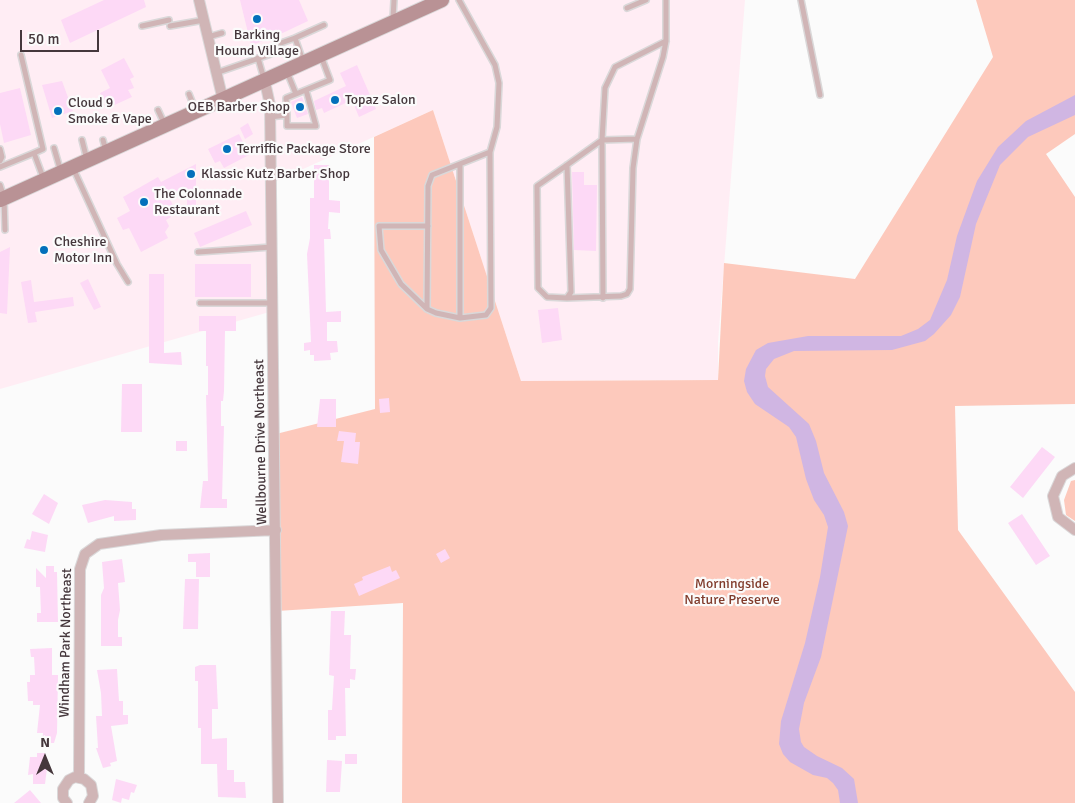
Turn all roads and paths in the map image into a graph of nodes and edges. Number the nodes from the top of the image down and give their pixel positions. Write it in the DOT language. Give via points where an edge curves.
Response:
graph roads {
  1 [pos="199,0"];
  2 [pos="394,0"];
  3 [pos="442,0"];
  4 [pos="459,0"];
  5 [pos="646,0"];
  6 [pos="666,0"];
  7 [pos="801,0"];
  8 [pos="627,8"];
  9 [pos="169,20"];
  10 [pos="204,20"];
  11 [pos="392,23"];
  12 [pos="324,25"];
  13 [pos="142,26"];
  14 [pos="170,26"];
  15 [pos="222,33"];
  16 [pos="208,37"];
  17 [pos="295,38"];
  18 [pos="666,41"];
  19 [pos="281,43"];
  20 [pos="271,54"];
  21 [pos="20,55"];
  22 [pos="320,56"];
  23 [pos="258,58"];
  24 [pos="304,64"];
  25 [pos="287,71"];
  26 [pos="216,74"];
  27 [pos="265,82"];
  28 [pos="306,90"];
  29 [pos="189,94"];
  30 [pos="296,94"];
  31 [pos="820,95"];
  32 [pos="223,100"];
  33 [pos="158,110"];
  34 [pos="196,112"];
  35 [pos="287,115"];
  36 [pos="270,117"];
  37 [pos="166,126"];
  38 [pos="637,139"];
  39 [pos="82,140"];
  40 [pos="602,140"];
  41 [pos="54,148"];
  42 [pos="0,149"];
  43 [pos="490,152"];
  44 [pos="34,153"];
  45 [pos="0,160"];
  46 [pos="88,161"];
  47 [pos="460,164"];
  48 [pos="567,165"];
  49 [pos="0,166"];
  50 [pos="67,170"];
  51 [pos="44,180"];
  52 [pos="1,194"];
  53 [pos="428,226"];
  54 [pos="5,230"];
  55 [pos="272,247"];
  56 [pos="198,252"];
  57 [pos="128,282"];
  58 [pos="567,298"];
  59 [pos="602,298"];
  60 [pos="200,303"];
  61 [pos="273,303"];
  62 [pos="427,308"];
  63 [pos="460,318"];
  64 [pos="1075,468"];
  65 [pos="276,530"];
  66 [pos="1075,530"];
  67 [pos="79,778"];
  68 [pos="67,803"];
  69 [pos="89,803"];
  70 [pos="278,803"];
  1 -- 10 [label="street"];
  2 -- 11 [label="lane"];
  3 -- 11 [label="main road"];
  4 -- 43 [label="lane" via="495,65 499,83 497,127"];
  5 -- 8 [label="lane"];
  6 -- 18 [label="lane"];
  7 -- 31 [label="lane"];
  9 -- 13 [label="lane"];
  10 -- 14 [label="lane"];
  10 -- 16 [label="street"];
  11 -- 22 [label="main road"];
  12 -- 17 [label="lane"];
  15 -- 16 [label="lane"];
  16 -- 26 [label="street"];
  17 -- 19 [label="lane"];
  17 -- 24 [label="lane"];
  18 -- 38 [label="lane"];
  18 -- 40 [label="lane" via="615,67 605,88"];
  20 -- 23 [label="lane"];
  21 -- 44 [label="lane" via="44,149"];
  22 -- 24 [label="main road"];
  22 -- 28 [label="lane" via="330,80"];
  23 -- 26 [label="lane"];
  23 -- 27 [label="lane"];
  24 -- 25 [label="main road"];
  25 -- 27 [label="main road"];
  25 -- 30 [label="lane"];
  26 -- 32 [label="street"];
  27 -- 32 [label="main road"];
  27 -- 36 [label="street, Wellbourne Drive Northeast"];
  28 -- 30 [label="lane"];
  28 -- 35 [label="lane" via="316,126 287,126"];
  29 -- 34 [label="lane"];
  30 -- 35 [label="lane" via="286,98"];
  32 -- 34 [label="main road"];
  33 -- 37 [label="lane"];
  34 -- 37 [label="main road"];
  35 -- 36 [label="lane"];
  36 -- 55 [label="street, Wellbourne Drive Northeast"];
  37 -- 46 [label="main road" via="104,146"];
  38 -- 40 [label="lane"];
  38 -- 59 [label="lane" via="633,168 630,289 627,294"];
  39 -- 46 [label="lane"];
  40 -- 48 [label="lane"];
  40 -- 59 [label="lane"];
  41 -- 50 [label="lane"];
  42 -- 45 [label="lane"];
  43 -- 47 [label="lane"];
  43 -- 63 [label="lane" via="491,308 486,315"];
  44 -- 49 [label="lane"];
  44 -- 51 [label="lane"];
  46 -- 50 [label="main road"];
  47 -- 53 [label="lane" via="432,175 428,186"];
  47 -- 63 [label="lane"];
  48 -- 58 [label="lane" via="571,292"];
  48 -- 58 [label="lane" via="537,186 538,288 547,297"];
  50 -- 51 [label="main road"];
  50 -- 57 [label="lane"];
  51 -- 52 [label="main road"];
  52 -- 54 [label="lane"];
  53 -- 62 [label="lane"];
  53 -- 62 [label="lane" via="379,226 381,250 386,259 401,284"];
  55 -- 56 [label="lane"];
  55 -- 61 [label="street, Wellbourne Drive Northeast"];
  58 -- 59 [label="lane"];
  60 -- 61 [label="lane"];
  61 -- 65 [label="street, Wellbourne Drive Northeast"];
  62 -- 63 [label="lane"];
  64 -- 66 [label="street" via="1062,476 1053,496 1058,517"];
  65 -- 67 [label="street, Windham Park Northeast" via="161,536 100,544 85,554 80,569"];
  65 -- 70 [label="street, Wellbourne Drive Northeast"];
  67 -- 68 [label="street" via="65,784 63,793"];
  67 -- 69 [label="street" via="89,782 93,790"];
}
